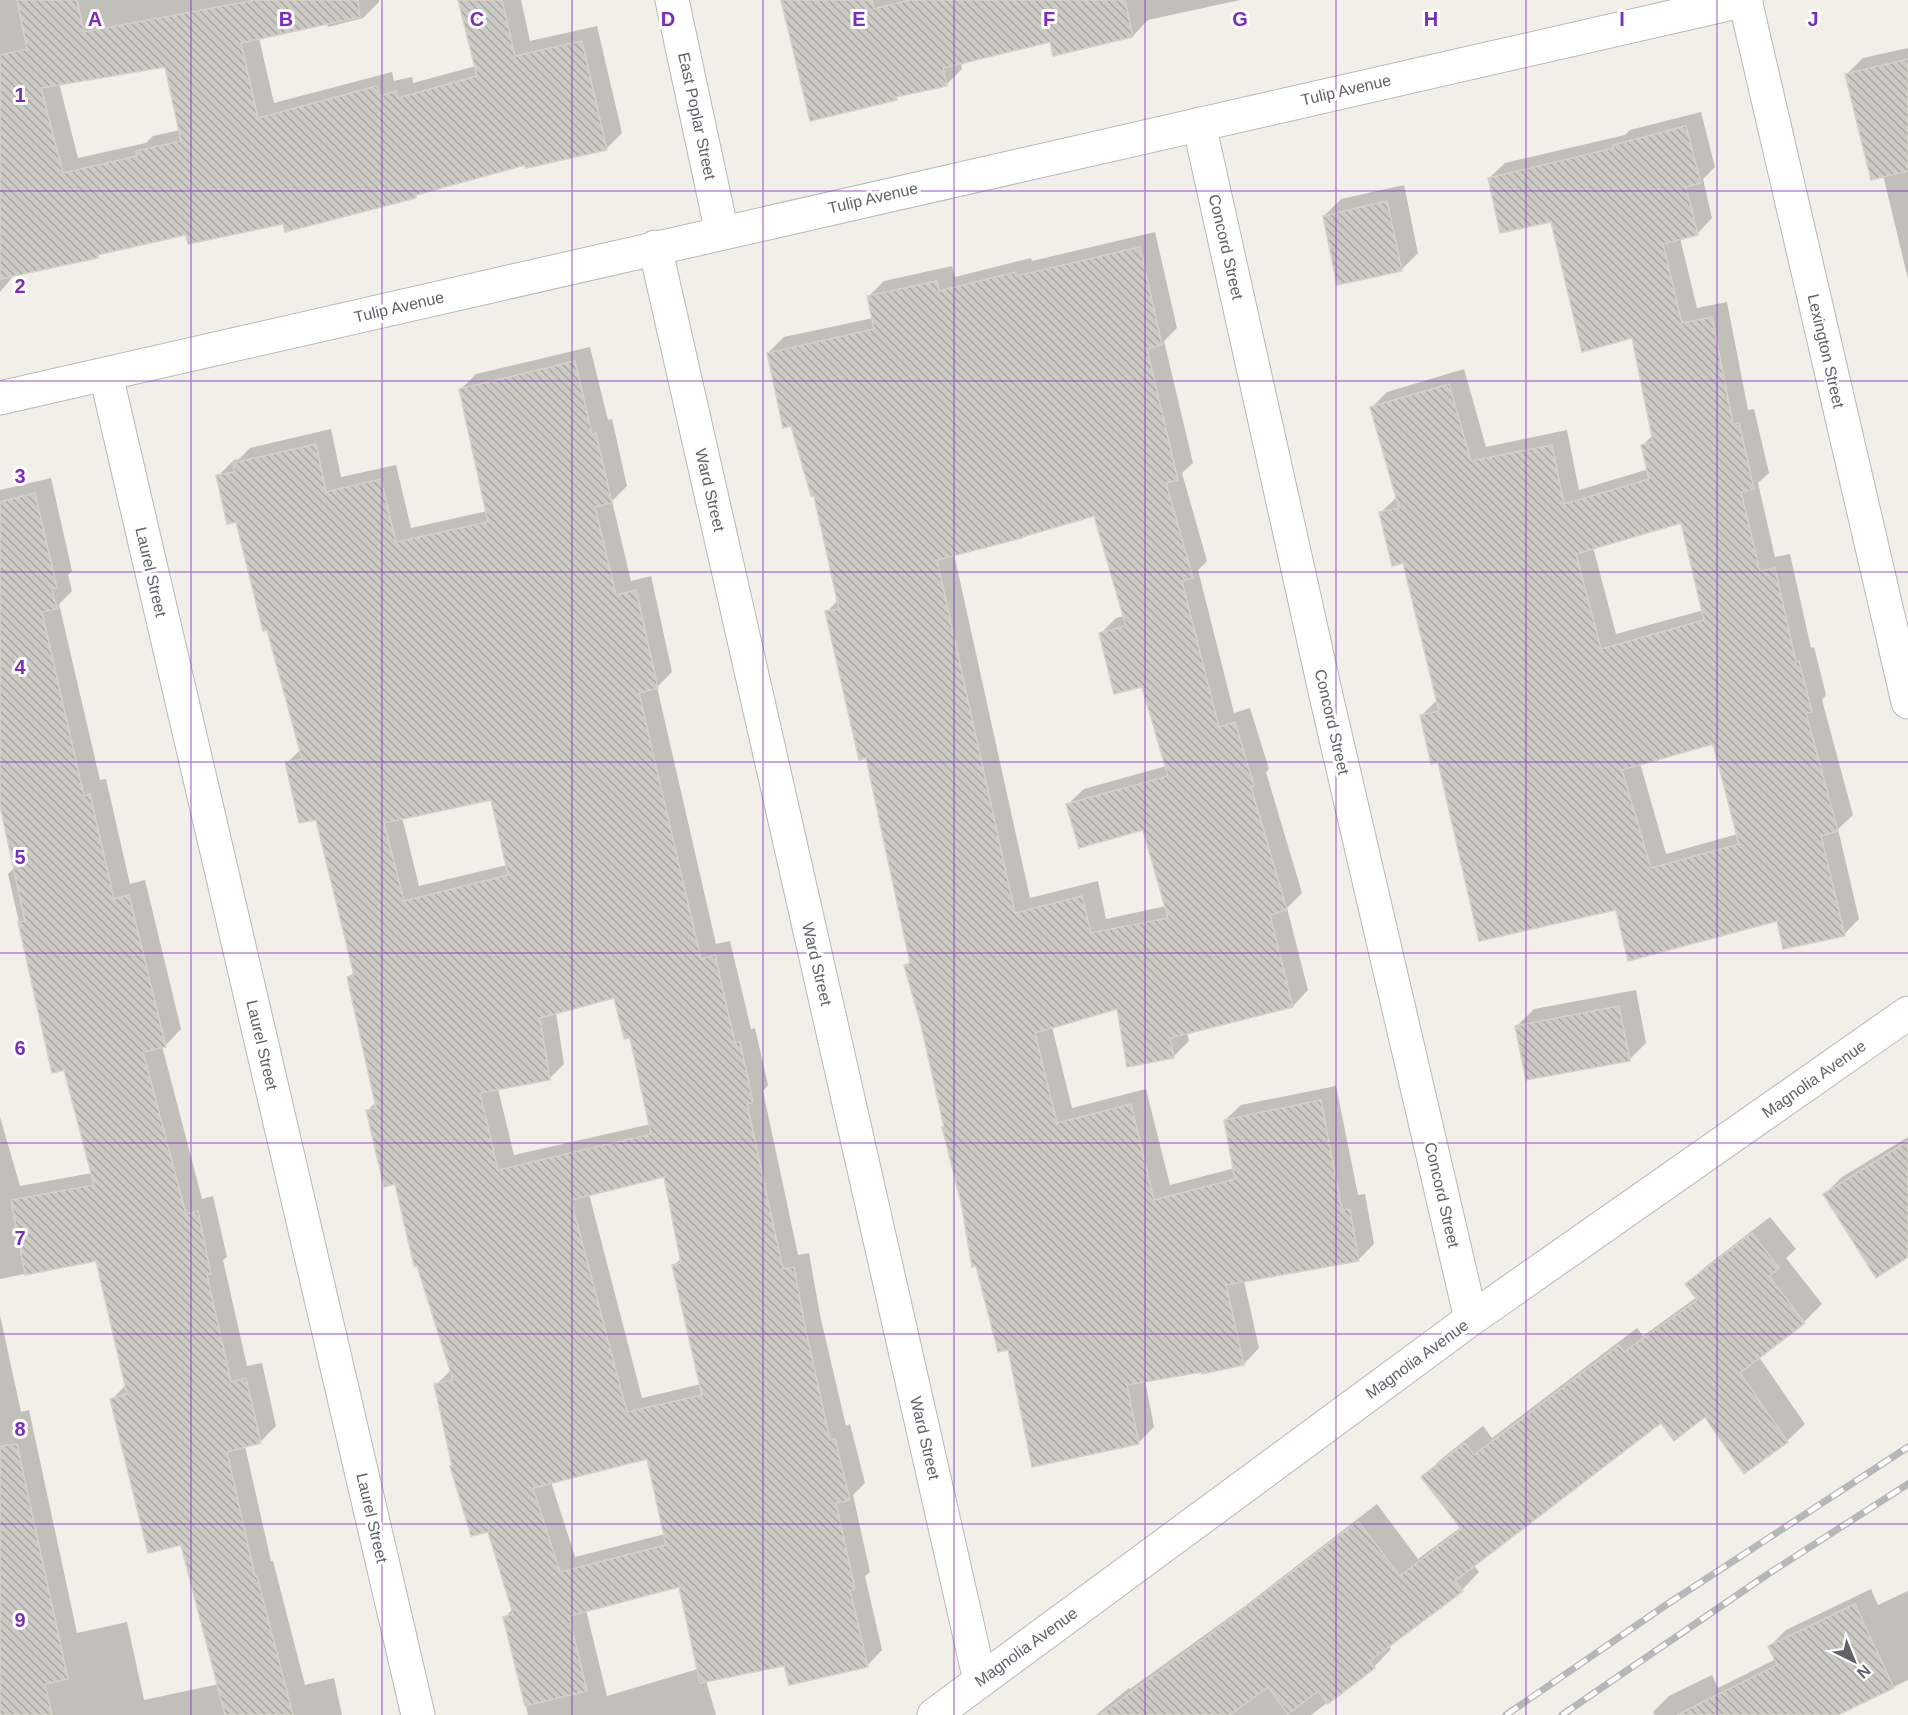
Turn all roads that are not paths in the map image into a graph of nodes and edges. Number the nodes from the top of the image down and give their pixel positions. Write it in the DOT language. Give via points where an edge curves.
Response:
graph roads {
  1 [pos="672,0"];
  2 [pos="1745,0"];
  3 [pos="1199,124"];
  4 [pos="722,233"];
  5 [pos="655,248"];
  6 [pos="106,375"];
  7 [pos="0,398"];
  8 [pos="1908,702"];
  9 [pos="1908,1013"];
  10 [pos="1471,1319"];
  11 [pos="980,1681"];
  12 [pos="418,1715"];
  13 [pos="934,1715"];
  1 -- 4 [label="street, East Poplar Street"];
  2 -- 3 [label="street, Tulip Avenue"];
  2 -- 8 [label="street, Lexington Street"];
  3 -- 4 [label="street, Tulip Avenue"];
  3 -- 10 [label="street, Concord Street" via="1327,700"];
  4 -- 5 [label="street, Tulip Avenue"];
  5 -- 6 [label="street, Tulip Avenue"];
  5 -- 11 [label="street, Ward Street"];
  6 -- 7 [label="street, Tulip Avenue"];
  6 -- 12 [label="street, Laurel Street"];
  9 -- 10 [label="street, Magnolia Avenue"];
  10 -- 11 [label="street, Magnolia Avenue"];
  11 -- 13 [label="street, Magnolia Avenue"];
}
